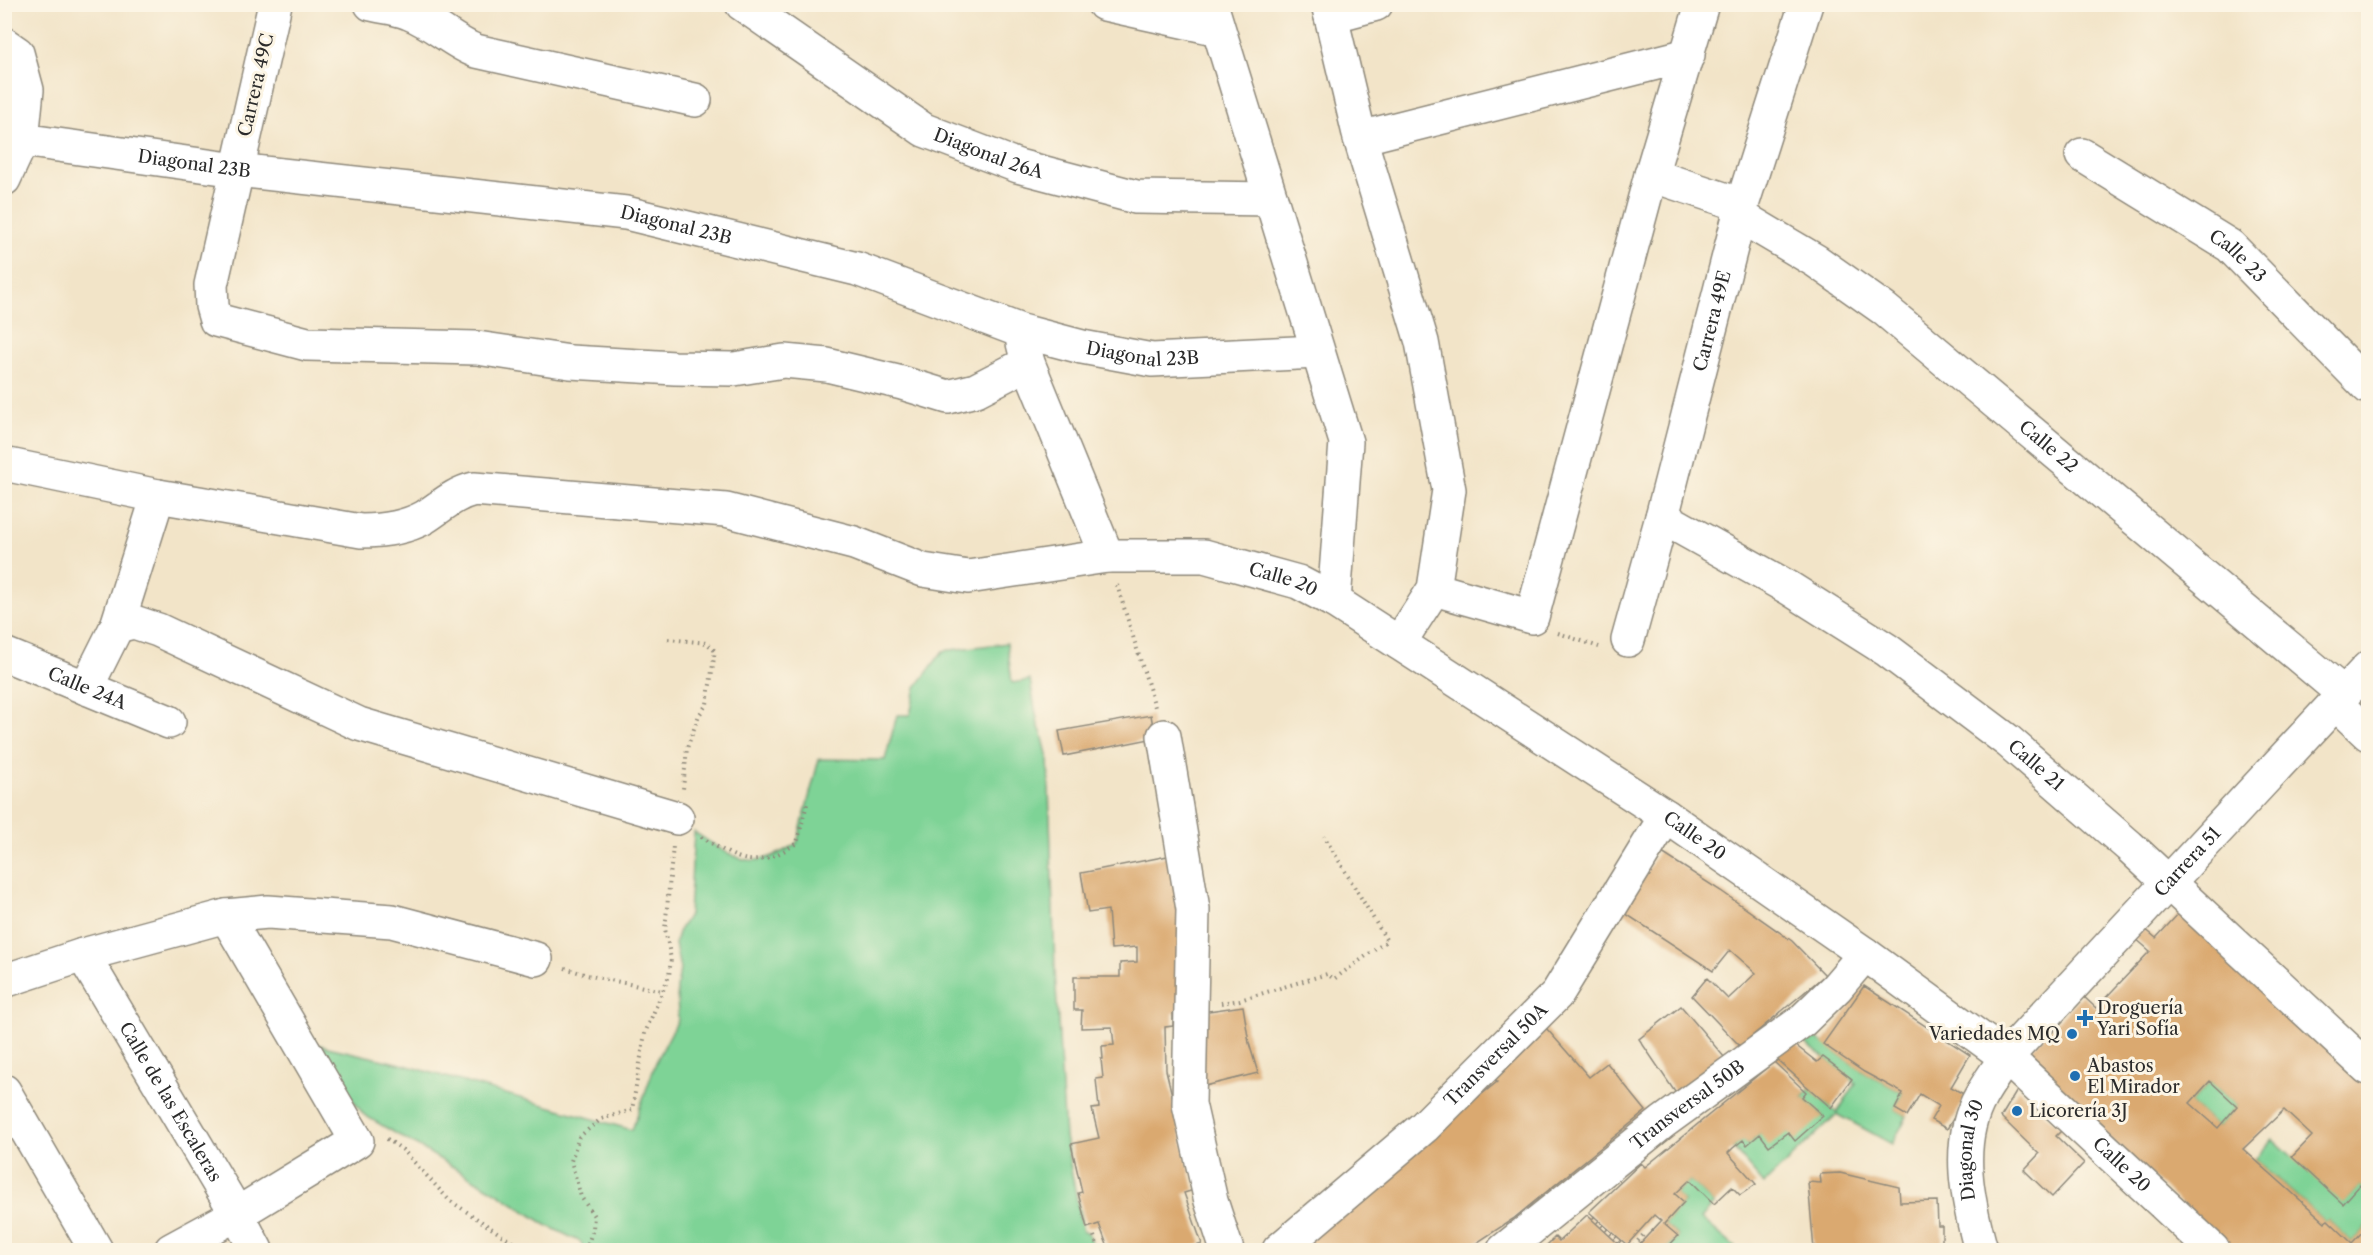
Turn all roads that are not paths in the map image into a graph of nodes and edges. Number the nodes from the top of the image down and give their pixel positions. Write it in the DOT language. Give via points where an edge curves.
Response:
graph roads {
  1 [pos="274,4"];
  2 [pos="372,4"];
  3 [pos="742,4"];
  4 [pos="1104,4"];
  5 [pos="1376,4"];
  6 [pos="1702,4"];
  7 [pos="1806,4"];
  8 [pos="1329,10"];
  9 [pos="1214,16"];
  10 [pos="4,44"];
  11 [pos="1688,55"];
  12 [pos="695,100"];
  13 [pos="1360,138"];
  14 [pos="22,140"];
  15 [pos="2082,154"];
  16 [pos="237,170"];
  17 [pos="1651,175"];
  18 [pos="4,179"];
  19 [pos="1271,199"];
  20 [pos="1741,211"];
  21 [pos="1020,331"];
  22 [pos="1317,352"];
  23 [pos="1029,363"];
  24 [pos="2368,387"];
  25 [pos="4,464"];
  26 [pos="158,496"];
  27 [pos="1662,517"];
  28 [pos="1107,556"];
  29 [pos="1434,589"];
  30 [pos="1334,601"];
  31 [pos="117,626"];
  32 [pos="1628,640"];
  33 [pos="1399,643"];
  34 [pos="4,654"];
  35 [pos="2368,668"];
  36 [pos="86,688"];
  37 [pos="2340,698"];
  38 [pos="170,722"];
  39 [pos="2368,734"];
  40 [pos="1164,736"];
  41 [pos="1666,816"];
  42 [pos="677,818"];
  43 [pos="2168,882"];
  44 [pos="226,916"];
  45 [pos="1864,954"];
  46 [pos="83,955"];
  47 [pos="536,958"];
  48 [pos="4,981"];
  49 [pos="2006,1057"];
  50 [pos="2368,1068"];
  51 [pos="4,1091"];
  52 [pos="237,1214"];
  53 [pos="96,1251"];
  54 [pos="171,1251"];
  55 [pos="256,1251"];
  56 [pos="1227,1251"];
  57 [pos="1279,1251"];
  58 [pos="1504,1251"];
  59 [pos="1981,1251"];
  60 [pos="2213,1251"];
  1 -- 16 [label="street, Carrera 49C"];
  2 -- 12 [label="street" via="408,12 476,51"];
  3 -- 19 [label="street, Diagonal 26A" via="924,130 1018,166 1136,197"];
  4 -- 9 [label="street"];
  5 -- 8 [label="street"];
  6 -- 11 [label="street"];
  7 -- 20 [label="street, Carrera 49E"];
  8 -- 13 [label="street"];
  9 -- 19 [label="street"];
  10 -- 14 [label="street" via="17,53 27,90"];
  11 -- 13 [label="street"];
  11 -- 17 [label="street"];
  13 -- 29 [label="street" via="1422,342 1449,490"];
  14 -- 16 [label="street, Diagonal 23B"];
  14 -- 18 [label="street"];
  15 -- 24 [label="street, Calle 23" via="2230,246"];
  16 -- 21 [label="street, Diagonal 23B" via="626,213 857,269"];
  16 -- 23 [label="street, Carrera 49C" via="211,285 216,320 308,344 477,348 570,362 675,368 734,369 784,361 827,365 948,397 976,390"];
  17 -- 20 [label="street, Calle 22"];
  17 -- 29 [label="street" via="1532,618"];
  19 -- 22 [label="street"];
  20 -- 27 [label="street, Carrera 49E"];
  20 -- 37 [label="street, Calle 22" via="1884,309"];
  21 -- 22 [label="street, Diagonal 23B" via="1152,360"];
  21 -- 23 [label="street"];
  22 -- 30 [label="street" via="1346,442"];
  23 -- 28 [label="street"];
  25 -- 26 [label="street, Calle 20"];
  26 -- 28 [label="street, Calle 20" via="362,531 381,531 423,518 458,494 474,489 726,510 854,543 923,570 969,577"];
  26 -- 31 [label="street"];
  27 -- 32 [label="street, Carrera 49E"];
  27 -- 43 [label="street, Calle 21" via="1789,588 1887,650 2008,741"];
  28 -- 30 [label="street, Calle 20" via="1204,556 1298,582"];
  29 -- 33 [label="street"];
  30 -- 33 [label="street, Calle 20"];
  31 -- 36 [label="street"];
  31 -- 42 [label="street" via="134,622 158,630 359,724"];
  33 -- 41 [label="street, Calle 20"];
  34 -- 36 [label="street, Calle 24A"];
  35 -- 37 [label="street, Carrera 51"];
  36 -- 38 [label="street, Calle 24A"];
  37 -- 39 [label="street, Calle 22"];
  37 -- 43 [label="street, Carrera 51"];
  40 -- 56 [label="street" via="1193,909 1188,1104"];
  41 -- 45 [label="street, Calle 20"];
  41 -- 57 [label="street, Transversal 50A" via="1557,994 1424,1127"];
  43 -- 49 [label="street, Carrera 51"];
  43 -- 50 [label="street, Calle 21"];
  44 -- 46 [label="street"];
  44 -- 47 [label="street" via="268,912 392,921"];
  44 -- 52 [label="street" via="357,1141"];
  45 -- 49 [label="street, Calle 20"];
  45 -- 58 [label="street, Transversal 50B" via="1802,1021 1663,1122"];
  46 -- 48 [label="street"];
  46 -- 52 [label="street, Calle de las Escaleras"];
  49 -- 59 [label="street, Diagonal 30" via="1979,1098 1967,1136 1969,1206"];
  49 -- 60 [label="street, Calle 20"];
  51 -- 53 [label="street"];
  52 -- 54 [label="street"];
  52 -- 55 [label="street, Calle de las Escaleras"];
}
